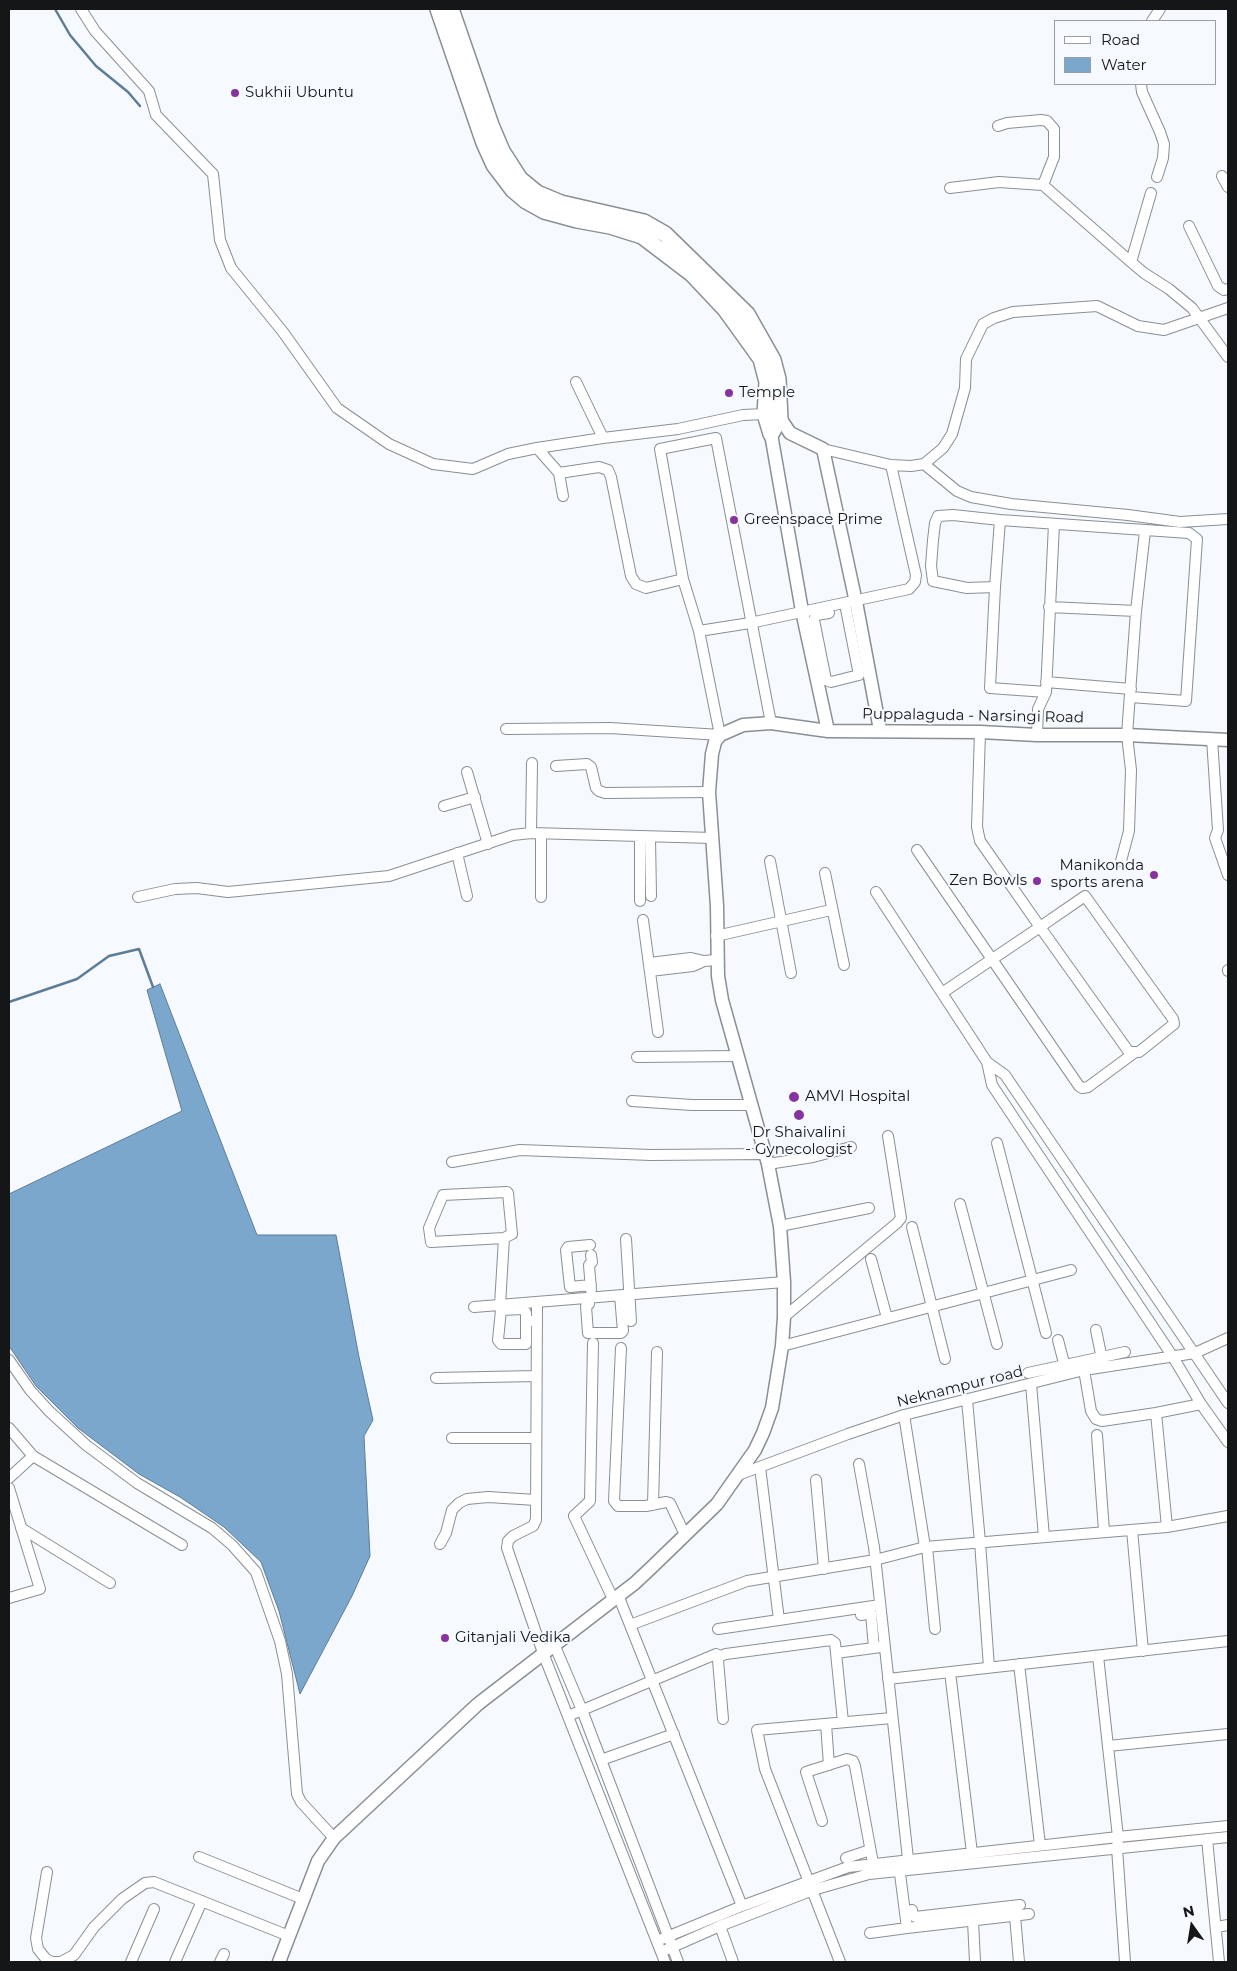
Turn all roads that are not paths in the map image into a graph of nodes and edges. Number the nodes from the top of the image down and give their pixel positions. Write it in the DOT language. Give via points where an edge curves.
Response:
graph roads {
  1 [pos="81,9"];
  2 [pos="438,9"];
  3 [pos="451,9"];
  4 [pos="1160,9"];
  5 [pos="1153,20"];
  6 [pos="1141,85"];
  7 [pos="998,126"];
  8 [pos="1222,176"];
  9 [pos="1157,177"];
  10 [pos="1043,185"];
  11 [pos="1228,187"];
  12 [pos="950,188"];
  13 [pos="1151,193"];
  14 [pos="1189,226"];
  15 [pos="1131,262"];
  16 [pos="1228,289"];
  17 [pos="1228,308"];
  18 [pos="1200,319"];
  19 [pos="1228,357"];
  20 [pos="576,382"];
  21 [pos="773,416"];
  22 [pos="771,434"];
  23 [pos="604,438"];
  24 [pos="537,448"];
  25 [pos="823,449"];
  26 [pos="924,464"];
  27 [pos="891,465"];
  28 [pos="559,473"];
  29 [pos="563,496"];
  30 [pos="1228,519"];
  31 [pos="1000,520"];
  32 [pos="1054,524"];
  33 [pos="1145,531"];
  34 [pos="683,578"];
  35 [pos="996,587"];
  36 [pos="853,605"];
  37 [pos="1049,607"];
  38 [pos="802,611"];
  39 [pos="1136,611"];
  40 [pos="750,623"];
  41 [pos="699,632"];
  42 [pos="1046,687"];
  43 [pos="1131,693"];
  44 [pos="771,723"];
  45 [pos="506,728"];
  46 [pos="880,730"];
  47 [pos="828,731"];
  48 [pos="980,732"];
  49 [pos="720,734"];
  50 [pos="1037,735"];
  51 [pos="1127,735"];
  52 [pos="1212,739"];
  53 [pos="1228,740"];
  54 [pos="532,764"];
  55 [pos="556,766"];
  56 [pos="467,772"];
  57 [pos="709,792"];
  58 [pos="474,797"];
  59 [pos="444,806"];
  60 [pos="1223,830"];
  61 [pos="536,833"];
  62 [pos="645,837"];
  63 [pos="712,838"];
  64 [pos="488,844"];
  65 [pos="917,850"];
  66 [pos="457,854"];
  67 [pos="770,861"];
  68 [pos="1121,861"];
  69 [pos="825,873"];
  70 [pos="1228,875"];
  71 [pos="876,892"];
  72 [pos="467,896"];
  73 [pos="651,896"];
  74 [pos="138,897"];
  75 [pos="541,897"];
  76 [pos="640,901"];
  77 [pos="831,910"];
  78 [pos="643,920"];
  79 [pos="781,920"];
  80 [pos="1040,927"];
  81 [pos="716,936"];
  82 [pos="991,959"];
  83 [pos="717,960"];
  84 [pos="844,965"];
  85 [pos="649,967"];
  86 [pos="791,973"];
  87 [pos="942,992"];
  88 [pos="658,1032"];
  89 [pos="1134,1053"];
  90 [pos="737,1056"];
  91 [pos="637,1057"];
  92 [pos="988,1062"];
  93 [pos="632,1101"];
  94 [pos="751,1105"];
  95 [pos="888,1136"];
  96 [pos="997,1143"];
  97 [pos="851,1148"];
  98 [pos="766,1159"];
  99 [pos="452,1162"];
  100 [pos="960,1204"];
  101 [pos="869,1208"];
  102 [pos="780,1226"];
  103 [pos="912,1226"];
  104 [pos="504,1238"];
  105 [pos="561,1239"];
  106 [pos="626,1239"];
  107 [pos="871,1259"];
  108 [pos="1071,1270"];
  109 [pos="1032,1280"];
  110 [pos="784,1282"];
  111 [pos="591,1285"];
  112 [pos="984,1293"];
  113 [pos="623,1298"];
  114 [pos="564,1300"];
  115 [pos="590,1300"];
  116 [pos="537,1303"];
  117 [pos="500,1305"];
  118 [pos="932,1306"];
  119 [pos="474,1307"];
  120 [pos="784,1316"];
  121 [pos="887,1318"];
  122 [pos="526,1321"];
  123 [pos="537,1321"];
  124 [pos="631,1321"];
  125 [pos="1096,1330"];
  126 [pos="1046,1334"];
  127 [pos="1228,1338"];
  128 [pos="1058,1340"];
  129 [pos="593,1343"];
  130 [pos="997,1344"];
  131 [pos="782,1346"];
  132 [pos="621,1348"];
  133 [pos="657,1352"];
  134 [pos="1125,1352"];
  135 [pos="1195,1353"];
  136 [pos="1173,1357"];
  137 [pos="9,1360"];
  138 [pos="945,1360"];
  139 [pos="1103,1362"];
  140 [pos="1066,1370"];
  141 [pos="1084,1370"];
  142 [pos="1028,1374"];
  143 [pos="536,1376"];
  144 [pos="436,1378"];
  145 [pos="1031,1384"];
  146 [pos="967,1400"];
  147 [pos="1228,1403"];
  148 [pos="1201,1404"];
  149 [pos="1156,1413"];
  150 [pos="904,1416"];
  151 [pos="9,1428"];
  152 [pos="1097,1435"];
  153 [pos="452,1438"];
  154 [pos="536,1438"];
  155 [pos="1228,1442"];
  156 [pos="33,1456"];
  157 [pos="859,1464"];
  158 [pos="760,1467"];
  159 [pos="738,1475"];
  160 [pos="9,1478"];
  161 [pos="816,1480"];
  162 [pos="9,1488"];
  163 [pos="536,1500"];
  164 [pos="653,1505"];
  165 [pos="1228,1516"];
  166 [pos="1167,1527"];
  167 [pos="21,1528"];
  168 [pos="1132,1530"];
  169 [pos="1104,1531"];
  170 [pos="685,1535"];
  171 [pos="1044,1537"];
  172 [pos="980,1542"];
  173 [pos="440,1544"];
  174 [pos="182,1546"];
  175 [pos="926,1547"];
  176 [pos="875,1560"];
  177 [pos="824,1569"];
  178 [pos="774,1577"];
  179 [pos="110,1583"];
  180 [pos="616,1597"];
  181 [pos="9,1598"];
  182 [pos="880,1605"];
  183 [pos="861,1608"];
  184 [pos="779,1620"];
  185 [pos="630,1625"];
  186 [pos="718,1629"];
  187 [pos="935,1629"];
  188 [pos="1228,1640"];
  189 [pos="554,1644"];
  190 [pos="880,1647"];
  191 [pos="1143,1650"];
  192 [pos="544,1653"];
  193 [pos="836,1653"];
  194 [pos="716,1654"];
  195 [pos="1098,1656"];
  196 [pos="1019,1664"];
  197 [pos="989,1667"];
  198 [pos="950,1672"];
  199 [pos="888,1679"];
  200 [pos="652,1680"];
  201 [pos="582,1710"];
  202 [pos="568,1716"];
  203 [pos="892,1718"];
  204 [pos="723,1719"];
  205 [pos="843,1722"];
  206 [pos="826,1724"];
  207 [pos="674,1734"];
  208 [pos="1228,1734"];
  209 [pos="1108,1746"];
  210 [pos="601,1760"];
  211 [pos="829,1765"];
  212 [pos="822,1821"];
  213 [pos="624,1822"];
  214 [pos="1228,1826"];
  215 [pos="612,1827"];
  216 [pos="1118,1837"];
  217 [pos="1228,1837"];
  218 [pos="334,1838"];
  219 [pos="1207,1839"];
  220 [pos="1040,1846"];
  221 [pos="1117,1848"];
  222 [pos="870,1850"];
  223 [pos="972,1853"];
  224 [pos="200,1857"];
  225 [pos="846,1858"];
  226 [pos="903,1860"];
  227 [pos="873,1863"];
  228 [pos="47,1872"];
  229 [pos="900,1872"];
  230 [pos="808,1880"];
  231 [pos="813,1890"];
  232 [pos="303,1898"];
  233 [pos="202,1901"];
  234 [pos="1020,1905"];
  235 [pos="742,1906"];
  236 [pos="154,1909"];
  237 [pos="912,1910"];
  238 [pos="1029,1914"];
  239 [pos="1015,1916"];
  240 [pos="970,1917"];
  241 [pos="720,1926"];
  242 [pos="1228,1926"];
  243 [pos="1217,1927"];
  244 [pos="907,1928"];
  245 [pos="870,1933"];
  246 [pos="289,1936"];
  247 [pos="667,1936"];
  248 [pos="657,1941"];
  249 [pos="672,1947"];
  250 [pos="661,1952"];
  251 [pos="62,1962"];
  252 [pos="131,1962"];
  253 [pos="175,1962"];
  254 [pos="279,1962"];
  255 [pos="665,1962"];
  256 [pos="678,1962"];
  257 [pos="734,1962"];
  258 [pos="840,1962"];
  259 [pos="975,1962"];
  260 [pos="1019,1962"];
  261 [pos="1125,1962"];
  262 [pos="1219,1962"];
  1 -- 24 [label="street" via="95,31 149,91 156,115 213,174 220,240 230,268 283,332 337,408 389,444 433,464 473,469 508,454"];
  2 -- 21 [label="main road" via="484,143 494,165 513,190 544,211 642,236 692,274 725,309 761,359"];
  3 -- 21 [label="main road" via="491,125 502,151 520,179 537,194 561,203 644,222 665,234 747,314 773,360 778,378"];
  4 -- 5 [label="street"];
  6 -- 9 [label="street" via="1164,144"];
  7 -- 10 [label="street" via="1041,120 1054,128 1054,157"];
  8 -- 11 [label="street"];
  10 -- 12 [label="street" via="999,182"];
  10 -- 15 [label="street"];
  13 -- 15 [label="street"];
  14 -- 16 [label="street" via="1218,286"];
  15 -- 18 [label="street" via="1192,308"];
  17 -- 18 [label="street"];
  18 -- 19 [label="street"];
  18 -- 26 [label="street" via="1164,330 1138,326 1098,306 1013,312 994,318 983,324 966,359 964,388 952,434 943,448"];
  20 -- 23 [label="street"];
  21 -- 22 [label="main road"];
  21 -- 23 [label="street" via="743,415 678,429"];
  21 -- 25 [label="street" via="790,433"];
  22 -- 38 [label="street"];
  23 -- 24 [label="street"];
  24 -- 28 [label="street"];
  25 -- 27 [label="street"];
  25 -- 36 [label="street"];
  26 -- 27 [label="street"];
  26 -- 30 [label="street" via="958,491 971,497 1180,522"];
  27 -- 36 [label="street" via="915,582 909,589"];
  28 -- 29 [label="street"];
  28 -- 34 [label="street" via="599,467 608,470 636,584 646,588"];
  31 -- 32 [label="street"];
  31 -- 35 [label="street"];
  31 -- 35 [label="street" via="938,516 932,557 933,581 967,588"];
  32 -- 33 [label="street"];
  32 -- 37 [label="street"];
  33 -- 39 [label="street"];
  33 -- 43 [label="street" via="1189,533 1197,538 1186,701"];
  34 -- 40 [label="street" via="660,449 716,438"];
  34 -- 41 [label="street"];
  35 -- 42 [label="street" via="990,688"];
  36 -- 36 [label="street" via="816,615 814,620 828,682 859,675"];
  36 -- 38 [label="street"];
  36 -- 46 [label="street"];
  37 -- 39 [label="street"];
  37 -- 42 [label="street"];
  38 -- 40 [label="street"];
  38 -- 47 [label="street"];
  39 -- 43 [label="street"];
  40 -- 41 [label="street"];
  40 -- 44 [label="street"];
  41 -- 49 [label="street"];
  42 -- 43 [label="street"];
  42 -- 50 [label="street" via="1038,709"];
  43 -- 51 [label="street"];
  44 -- 47 [label="street, Puppalaguda - Narsingi Road"];
  44 -- 49 [label="street, Puppalaguda - Narsingi Road" via="743,724"];
  45 -- 49 [label="street" via="610,728"];
  46 -- 47 [label="street, Puppalaguda - Narsingi Road"];
  46 -- 48 [label="street, Puppalaguda - Narsingi Road"];
  48 -- 50 [label="street, Puppalaguda - Narsingi Road"];
  48 -- 80 [label="street" via="977,827 980,841"];
  49 -- 57 [label="street" via="712,754"];
  50 -- 51 [label="street, Puppalaguda - Narsingi Road"];
  51 -- 52 [label="street, Puppalaguda - Narsingi Road"];
  51 -- 68 [label="street" via="1131,770 1129,831"];
  52 -- 53 [label="street, Puppalaguda - Narsingi Road"];
  52 -- 60 [label="street"];
  54 -- 61 [label="street"];
  55 -- 57 [label="street" via="587,764 599,792"];
  56 -- 58 [label="street"];
  57 -- 63 [label="street"];
  58 -- 59 [label="street"];
  58 -- 64 [label="street"];
  60 -- 70 [label="street" via="1215,838"];
  61 -- 62 [label="street"];
  61 -- 64 [label="street"];
  61 -- 75 [label="street"];
  62 -- 63 [label="street"];
  62 -- 73 [label="street"];
  62 -- 76 [label="street"];
  63 -- 81 [label="street"];
  64 -- 66 [label="street"];
  65 -- 82 [label="street"];
  66 -- 72 [label="street"];
  66 -- 74 [label="street" via="389,876 228,892 175,889"];
  67 -- 79 [label="street"];
  69 -- 77 [label="street"];
  71 -- 87 [label="street"];
  77 -- 79 [label="street"];
  77 -- 84 [label="street"];
  78 -- 85 [label="street"];
  79 -- 81 [label="street"];
  79 -- 86 [label="street"];
  80 -- 82 [label="street"];
  80 -- 89 [label="street" via="1129,1052"];
  80 -- 89 [label="street" via="1085,896 1173,1019 1171,1028"];
  81 -- 83 [label="street"];
  82 -- 87 [label="street"];
  82 -- 89 [label="street" via="1082,1088 1088,1087"];
  83 -- 85 [label="street" via="693,966"];
  83 -- 90 [label="street" via="722,1000"];
  85 -- 88 [label="street"];
  87 -- 92 [label="street"];
  90 -- 91 [label="street"];
  90 -- 94 [label="street"];
  92 -- 135 [label="street" via="1005,1075"];
  92 -- 136 [label="street" via="992,1085"];
  93 -- 94 [label="street"];
  94 -- 98 [label="street"];
  95 -- 120 [label="street" via="901,1218"];
  96 -- 109 [label="street"];
  97 -- 98 [label="street" via="813,1158"];
  98 -- 99 [label="street" via="520,1150"];
  98 -- 102 [label="street"];
  100 -- 112 [label="street"];
  101 -- 102 [label="street"];
  102 -- 110 [label="street"];
  103 -- 118 [label="street"];
  104 -- 104 [label="street" via="512,1234 507,1192 443,1195 429,1228 431,1242"];
  104 -- 117 [label="street"];
  105 -- 114 [label="street"];
  106 -- 113 [label="street"];
  107 -- 121 [label="street"];
  108 -- 109 [label="street"];
  109 -- 112 [label="street"];
  109 -- 126 [label="street"];
  110 -- 113 [label="street"];
  110 -- 120 [label="street"];
  111 -- 111 [label="street" via="591,1250 568,1247 569,1286"];
  111 -- 115 [label="street"];
  112 -- 118 [label="street"];
  112 -- 130 [label="street"];
  113 -- 115 [label="street"];
  113 -- 115 [label="street" via="621,1333 588,1333 586,1306"];
  113 -- 124 [label="street"];
  114 -- 115 [label="street"];
  114 -- 116 [label="street"];
  116 -- 117 [label="street"];
  116 -- 123 [label="street"];
  117 -- 119 [label="street"];
  118 -- 121 [label="street"];
  118 -- 138 [label="street"];
  120 -- 131 [label="street"];
  121 -- 131 [label="street"];
  122 -- 123 [label="street"];
  123 -- 143 [label="street"];
  125 -- 139 [label="street"];
  127 -- 135 [label="street, Neknampur road"];
  128 -- 140 [label="street"];
  129 -- 180 [label="street" via="590,1501 574,1516"];
  131 -- 159 [label="street" via="772,1408 764,1433"];
  132 -- 164 [label="street" via="614,1501 618,1506"];
  133 -- 164 [label="street"];
  134 -- 139 [label="street"];
  135 -- 136 [label="street, Neknampur road"];
  135 -- 147 [label="street"];
  136 -- 139 [label="street, Neknampur road"];
  136 -- 148 [label="street"];
  137 -- 218 [label="street" via="49,1411 86,1445 137,1483 212,1528 256,1572 280,1641 287,1674 297,1794 300,1802"];
  139 -- 140 [label="street"];
  139 -- 141 [label="street, Neknampur road"];
  140 -- 141 [label="street, Neknampur road"];
  140 -- 142 [label="street"];
  140 -- 145 [label="street, Neknampur road"];
  141 -- 149 [label="street" via="1091,1411 1096,1419 1102,1421"];
  143 -- 144 [label="street"];
  143 -- 154 [label="street"];
  145 -- 146 [label="street, Neknampur road"];
  145 -- 171 [label="street"];
  146 -- 150 [label="street, Neknampur road"];
  146 -- 172 [label="street"];
  148 -- 149 [label="street"];
  148 -- 155 [label="street"];
  149 -- 166 [label="street"];
  150 -- 158 [label="street, Neknampur road"];
  150 -- 175 [label="street"];
  151 -- 156 [label="street"];
  152 -- 169 [label="street"];
  153 -- 154 [label="street"];
  154 -- 163 [label="street"];
  156 -- 160 [label="street"];
  156 -- 174 [label="street"];
  157 -- 176 [label="street"];
  158 -- 159 [label="street, Neknampur road"];
  158 -- 178 [label="street"];
  159 -- 170 [label="street" via="717,1504"];
  161 -- 177 [label="street"];
  162 -- 167 [label="street"];
  163 -- 173 [label="street" via="488,1497 458,1503 452,1510"];
  163 -- 192 [label="street" via="533,1526 513,1536 508,1541 508,1548"];
  164 -- 170 [label="street" via="670,1503"];
  165 -- 166 [label="street"];
  166 -- 168 [label="street"];
  167 -- 179 [label="street"];
  167 -- 181 [label="street" via="40,1588"];
  168 -- 169 [label="street"];
  168 -- 191 [label="street"];
  169 -- 171 [label="street"];
  170 -- 180 [label="street"];
  171 -- 172 [label="street"];
  172 -- 175 [label="street"];
  172 -- 197 [label="street"];
  175 -- 176 [label="street"];
  175 -- 187 [label="street"];
  176 -- 177 [label="street"];
  176 -- 182 [label="street"];
  177 -- 178 [label="street"];
  178 -- 184 [label="street"];
  178 -- 185 [label="street" via="722,1589"];
  180 -- 185 [label="street"];
  180 -- 189 [label="street"];
  182 -- 183 [label="street"];
  182 -- 190 [label="street"];
  183 -- 184 [label="street"];
  183 -- 190 [label="street" via="861,1614 871,1613"];
  184 -- 186 [label="street"];
  185 -- 200 [label="street"];
  188 -- 191 [label="street"];
  189 -- 192 [label="street"];
  189 -- 201 [label="street"];
  190 -- 193 [label="street"];
  190 -- 199 [label="street"];
  191 -- 195 [label="street"];
  192 -- 202 [label="street"];
  192 -- 218 [label="street" via="478,1704"];
  193 -- 204 [label="street" via="835,1643 831,1640 720,1656"];
  193 -- 205 [label="street"];
  194 -- 200 [label="street"];
  195 -- 196 [label="street"];
  195 -- 209 [label="street"];
  196 -- 197 [label="street"];
  196 -- 220 [label="street"];
  197 -- 198 [label="street"];
  198 -- 199 [label="street"];
  198 -- 223 [label="street"];
  199 -- 203 [label="street"];
  200 -- 201 [label="street"];
  200 -- 207 [label="street"];
  201 -- 202 [label="street"];
  201 -- 210 [label="street"];
  202 -- 215 [label="street"];
  203 -- 205 [label="street"];
  203 -- 226 [label="street"];
  205 -- 206 [label="street"];
  206 -- 211 [label="street"];
  206 -- 230 [label="street" via="757,1730 765,1768"];
  207 -- 210 [label="street"];
  207 -- 235 [label="street"];
  208 -- 209 [label="street"];
  209 -- 216 [label="street"];
  210 -- 213 [label="street"];
  211 -- 212 [label="street" via="806,1772"];
  211 -- 222 [label="street" via="847,1759 853,1761"];
  213 -- 215 [label="street"];
  213 -- 247 [label="street"];
  214 -- 216 [label="street"];
  215 -- 248 [label="street"];
  216 -- 220 [label="street"];
  216 -- 221 [label="street"];
  217 -- 219 [label="street"];
  218 -- 232 [label="street" via="318,1861"];
  219 -- 221 [label="street"];
  219 -- 243 [label="street"];
  220 -- 223 [label="street"];
  221 -- 229 [label="street"];
  221 -- 261 [label="street"];
  222 -- 225 [label="street"];
  222 -- 227 [label="street"];
  223 -- 226 [label="street"];
  224 -- 232 [label="street"];
  226 -- 227 [label="street"];
  226 -- 229 [label="street"];
  227 -- 230 [label="street"];
  228 -- 251 [label="street" via="36,1938 38,1949 46,1959"];
  229 -- 231 [label="street" via="869,1874"];
  229 -- 244 [label="street"];
  230 -- 231 [label="street"];
  230 -- 235 [label="street"];
  231 -- 241 [label="street"];
  231 -- 258 [label="street"];
  232 -- 246 [label="street"];
  233 -- 246 [label="street"];
  233 -- 251 [label="street" via="154,1882 145,1883 122,1899 94,1927 74,1954"];
  233 -- 253 [label="street"];
  234 -- 240 [label="street"];
  235 -- 247 [label="street"];
  236 -- 252 [label="street"];
  237 -- 240 [label="street" via="916,1917"];
  238 -- 239 [label="street"];
  239 -- 240 [label="street"];
  239 -- 260 [label="street"];
  240 -- 244 [label="street"];
  240 -- 259 [label="street"];
  241 -- 249 [label="street"];
  241 -- 257 [label="street"];
  242 -- 243 [label="street"];
  243 -- 262 [label="street"];
  244 -- 245 [label="street"];
  246 -- 254 [label="street"];
  247 -- 248 [label="street"];
  247 -- 249 [label="street"];
  248 -- 250 [label="street"];
  249 -- 250 [label="street"];
  249 -- 256 [label="street"];
  250 -- 255 [label="street"];
}
